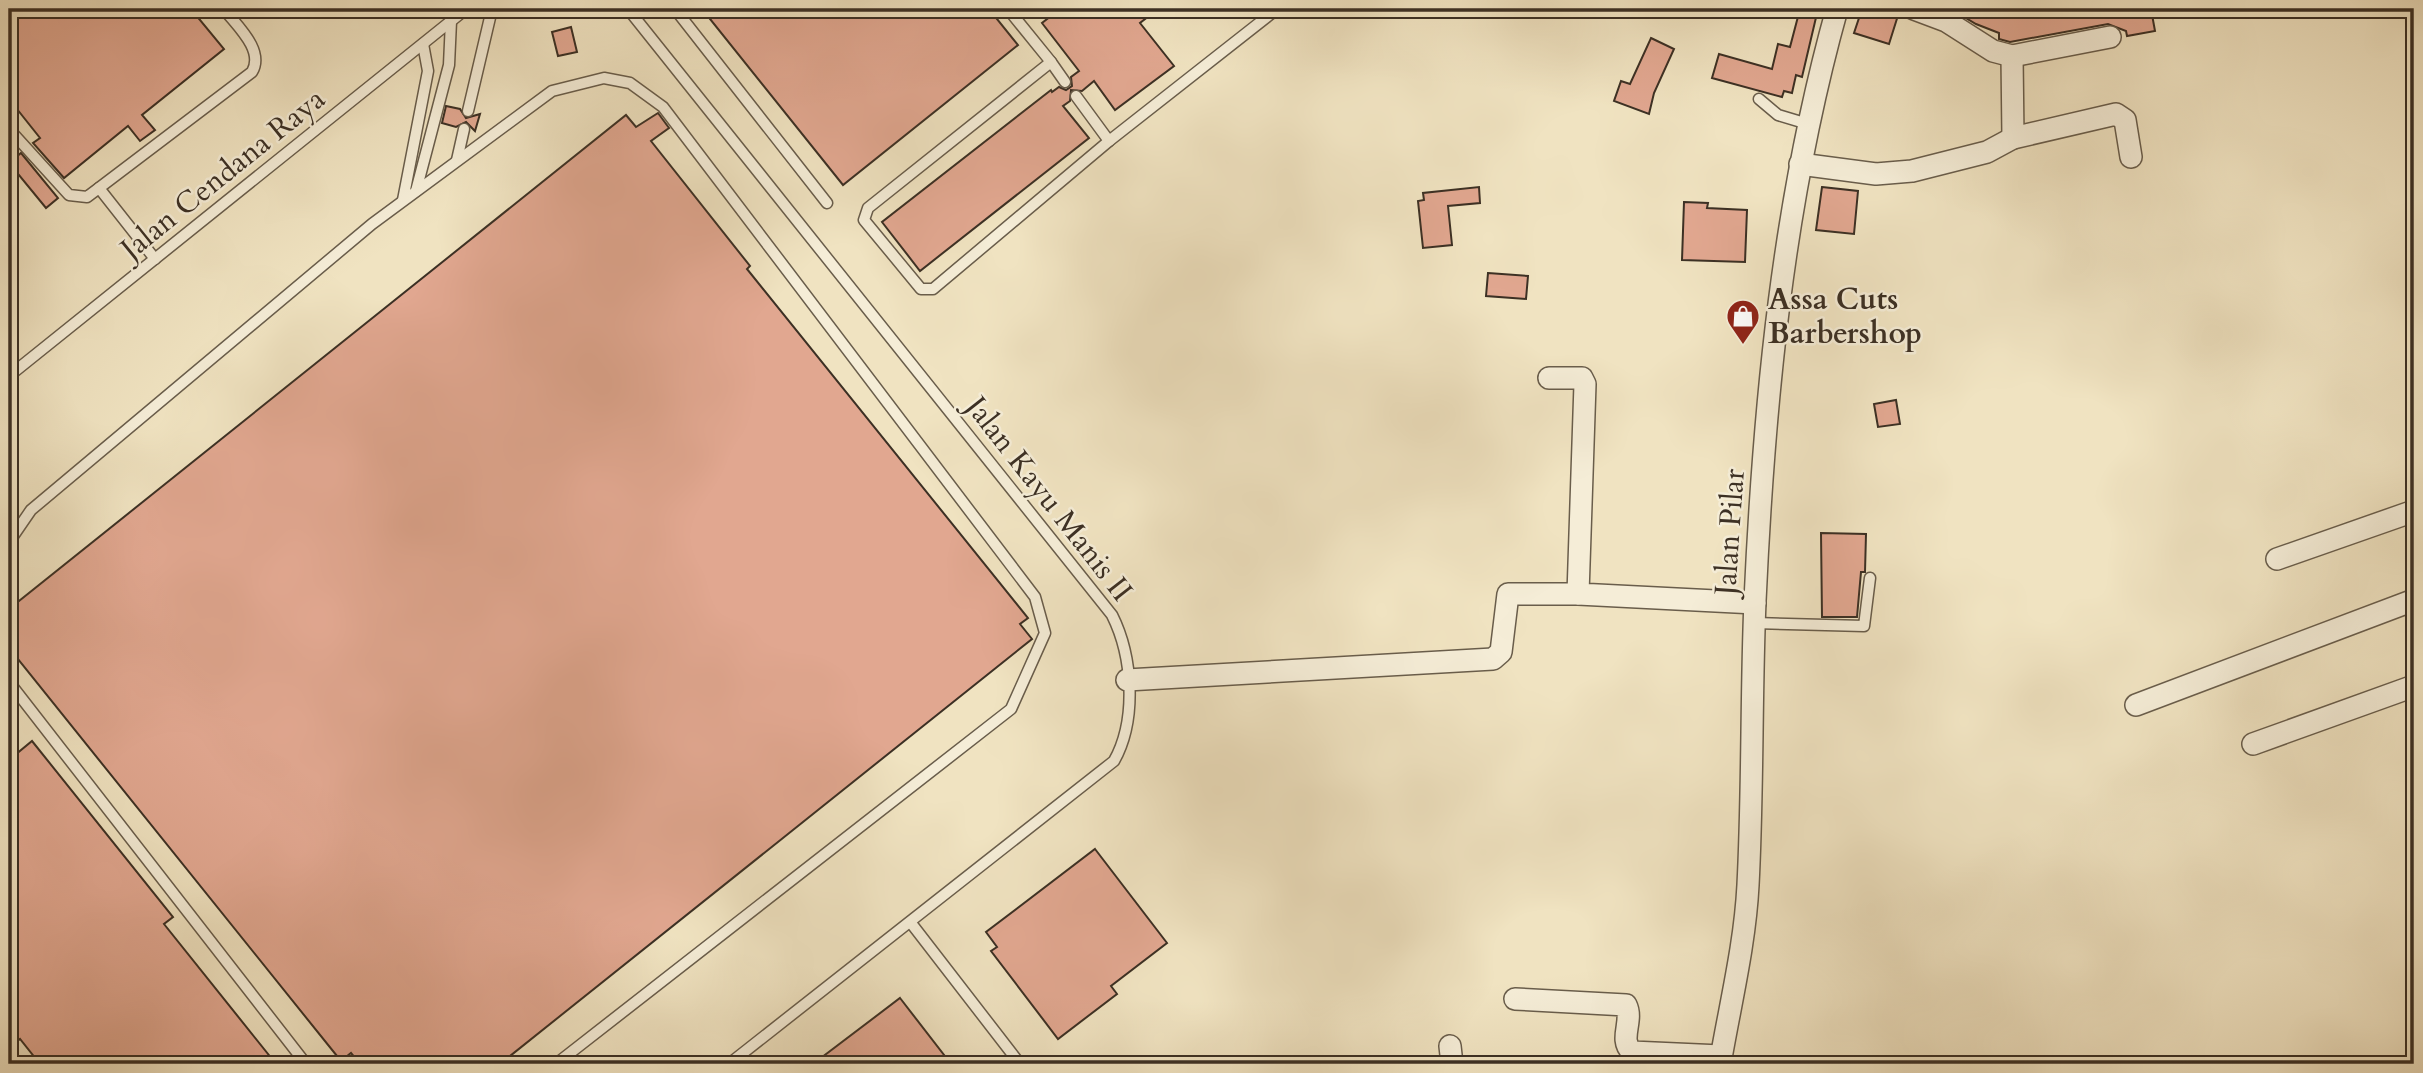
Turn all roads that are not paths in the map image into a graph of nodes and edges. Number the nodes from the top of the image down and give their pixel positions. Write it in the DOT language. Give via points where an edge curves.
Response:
graph roads {
  1 [pos="224,9"];
  2 [pos="467,9"];
  3 [pos="492,9"];
  4 [pos="628,9"];
  5 [pos="675,9"];
  6 [pos="1008,9"];
  7 [pos="1277,9"];
  8 [pos="1836,9"];
  9 [pos="1913,9"];
  10 [pos="451,21"];
  11 [pos="2110,37"];
  12 [pos="423,44"];
  13 [pos="2012,56"];
  14 [pos="1051,62"];
  15 [pos="1065,82"];
  16 [pos="1076,96"];
  17 [pos="1759,99"];
  18 [pos="468,111"];
  19 [pos="1808,124"];
  20 [pos="9,129"];
  21 [pos="464,129"];
  22 [pos="2013,138"];
  23 [pos="1109,141"];
  24 [pos="2131,157"];
  25 [pos="457,160"];
  26 [pos="1800,164"];
  27 [pos="99,188"];
  28 [pos="416,191"];
  29 [pos="403,200"];
  30 [pos="827,203"];
  31 [pos="155,259"];
  32 [pos="9,376"];
  33 [pos="1549,377"];
  34 [pos="2414,511"];
  35 [pos="9,542"];
  36 [pos="2277,559"];
  37 [pos="1870,578"];
  38 [pos="1578,594"];
  39 [pos="2414,600"];
  40 [pos="1755,613"];
  41 [pos="1127,680"];
  42 [pos="9,682"];
  43 [pos="2414,686"];
  44 [pos="2136,705"];
  45 [pos="2253,744"];
  46 [pos="911,923"];
  47 [pos="1516,999"];
  48 [pos="1720,1060"];
  49 [pos="306,1064"];
  50 [pos="556,1064"];
  51 [pos="729,1064"];
  52 [pos="1020,1064"];
  1 -- 27 [label="lane" via="255,52 252,72"];
  2 -- 10 [label="lane, Jalan Cendana Raya"];
  3 -- 18 [label="lane"];
  4 -- 41 [label="lane, Jalan Kayu Manis II" via="1112,615 1121,632"];
  5 -- 30 [label="lane"];
  6 -- 14 [label="lane"];
  7 -- 23 [label="lane"];
  8 -- 19 [label="street, Jalan Pilar"];
  9 -- 13 [label="street" via="1946,21 1993,51"];
  10 -- 12 [label="lane, Jalan Cendana Raya"];
  10 -- 28 [label="lane" via="449,65"];
  11 -- 13 [label="street"];
  12 -- 29 [label="lane" via="428,71"];
  12 -- 31 [label="lane, Jalan Cendana Raya"];
  13 -- 22 [label="street"];
  14 -- 15 [label="lane"];
  14 -- 23 [label="lane" via="868,208 864,220 921,289 933,289"];
  16 -- 23 [label="lane"];
  17 -- 19 [label="lane" via="1778,115"];
  19 -- 26 [label="street, Jalan Pilar"];
  20 -- 27 [label="lane" via="69,195 87,197"];
  21 -- 25 [label="lane"];
  22 -- 24 [label="street" via="2120,114"];
  22 -- 26 [label="street" via="1987,152 1912,172 1876,174"];
  25 -- 28 [label="lane"];
  25 -- 50 [label="lane" via="552,91 604,78 630,83 663,107 1035,597 1045,633 1011,709"];
  26 -- 40 [label="street, Jalan Pilar" via="1785,242"];
  27 -- 31 [label="lane"];
  28 -- 29 [label="lane"];
  29 -- 35 [label="lane" via="32,510"];
  31 -- 32 [label="lane, Jalan Cendana Raya"];
  33 -- 38 [label="street" via="1582,378 1585,384"];
  34 -- 36 [label="street"];
  37 -- 40 [label="lane" via="1864,626"];
  38 -- 40 [label="street"];
  38 -- 41 [label="street" via="1508,594 1501,652 1493,659"];
  39 -- 44 [label="street"];
  40 -- 48 [label="street, Jalan Pilar" via="1748,887"];
  41 -- 46 [label="lane, Jalan Kayu Manis II" via="1129,708 1122,746 1114,761"];
  42 -- 49 [label="lane"];
  43 -- 45 [label="street"];
  46 -- 51 [label="lane, Jalan Kayu Manis II"];
  46 -- 52 [label="lane"];
  47 -- 48 [label="street" via="1626,1005 1630,1013 1625,1040 1632,1052"];
}
